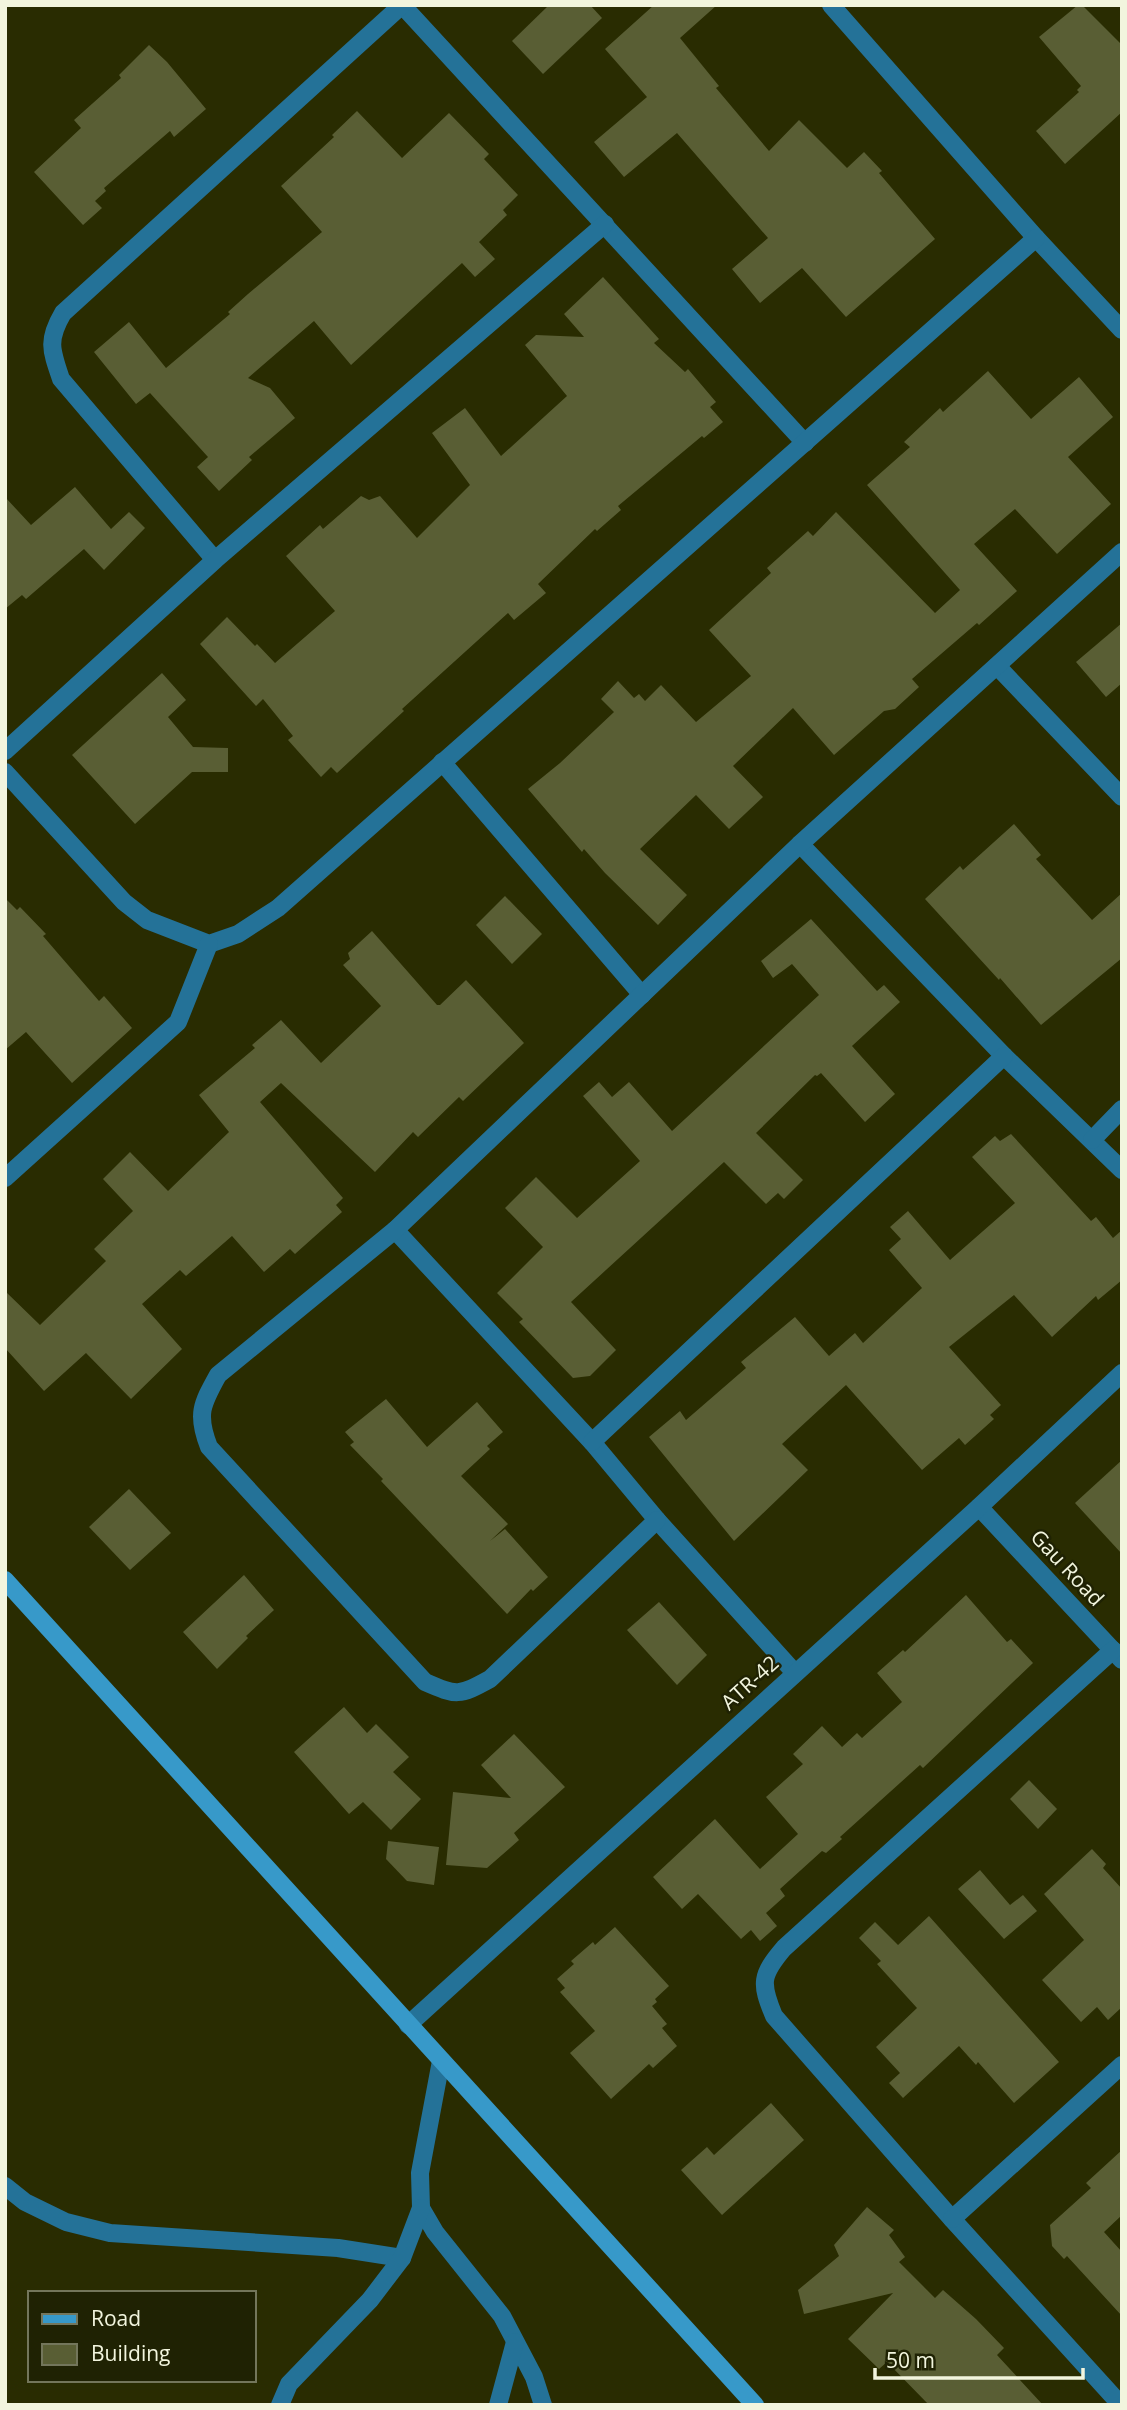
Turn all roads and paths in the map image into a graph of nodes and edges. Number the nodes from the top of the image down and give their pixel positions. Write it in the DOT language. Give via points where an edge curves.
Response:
graph roads {
  1 [pos="402,5"];
  2 [pos="831,5"];
  3 [pos="605,224"];
  4 [pos="1036,238"];
  5 [pos="1122,330"];
  6 [pos="804,443"];
  7 [pos="1122,551"];
  8 [pos="215,560"];
  9 [pos="997,666"];
  10 [pos="5,751"];
  11 [pos="442,762"];
  12 [pos="5,772"];
  13 [pos="1122,797"];
  14 [pos="800,844"];
  15 [pos="209,944"];
  16 [pos="642,995"];
  17 [pos="1004,1055"];
  18 [pos="1122,1109"];
  19 [pos="1092,1140"];
  20 [pos="1122,1170"];
  21 [pos="5,1178"];
  22 [pos="395,1230"];
  23 [pos="1122,1373"];
  24 [pos="592,1442"];
  25 [pos="979,1507"];
  26 [pos="657,1520"];
  27 [pos="5,1580"];
  28 [pos="1117,1655"];
  29 [pos="796,1673"];
  30 [pos="408,2025"];
  31 [pos="441,2061"];
  32 [pos="1122,2065"];
  33 [pos="5,2186"];
  34 [pos="421,2208"];
  35 [pos="952,2219"];
  36 [pos="402,2258"];
  37 [pos="515,2342"];
  38 [pos="280,2405"];
  39 [pos="498,2405"];
  40 [pos="544,2405"];
  41 [pos="755,2405"];
  42 [pos="1121,2405"];
  1 -- 3 [label="street"];
  1 -- 8 [label="street" via="63,313 52,331 51,351 61,379"];
  2 -- 4 [label="street"];
  3 -- 6 [label="street"];
  3 -- 8 [label="street"];
  4 -- 5 [label="street"];
  4 -- 6 [label="street"];
  6 -- 11 [label="street"];
  7 -- 9 [label="street"];
  8 -- 10 [label="street"];
  9 -- 13 [label="street"];
  9 -- 14 [label="street"];
  11 -- 15 [label="street" via="278,908"];
  11 -- 16 [label="street"];
  12 -- 15 [label="street" via="124,902 147,920"];
  14 -- 16 [label="street"];
  14 -- 17 [label="street"];
  15 -- 21 [label="street" via="178,1022"];
  16 -- 22 [label="street"];
  17 -- 19 [label="street"];
  17 -- 24 [label="street"];
  18 -- 19 [label="street"];
  19 -- 20 [label="street"];
  22 -- 24 [label="street"];
  22 -- 26 [label="street" via="218,1375 204,1400 201,1426 209,1447 425,1682 451,1693 490,1679"];
  23 -- 25 [label="street, ATR-42"];
  24 -- 26 [label="street"];
  25 -- 28 [label="street, Gau Road"];
  25 -- 29 [label="street, ATR-42"];
  26 -- 29 [label="street"];
  27 -- 30 [label="main road"];
  28 -- 35 [label="street" via="784,1948 765,1978 764,1993 774,2015"];
  29 -- 30 [label="street, ATR-42"];
  30 -- 31 [label="main road"];
  31 -- 34 [label="street" via="420,2173"];
  31 -- 41 [label="main road"];
  32 -- 35 [label="street"];
  33 -- 36 [label="street" via="25,2202 66,2222 110,2233 338,2248"];
  34 -- 36 [label="street"];
  34 -- 37 [label="street" via="502,2316"];
  35 -- 42 [label="street"];
  36 -- 38 [label="street" via="370,2300 289,2384"];
  37 -- 39 [label="street"];
  37 -- 40 [label="street"];
}
